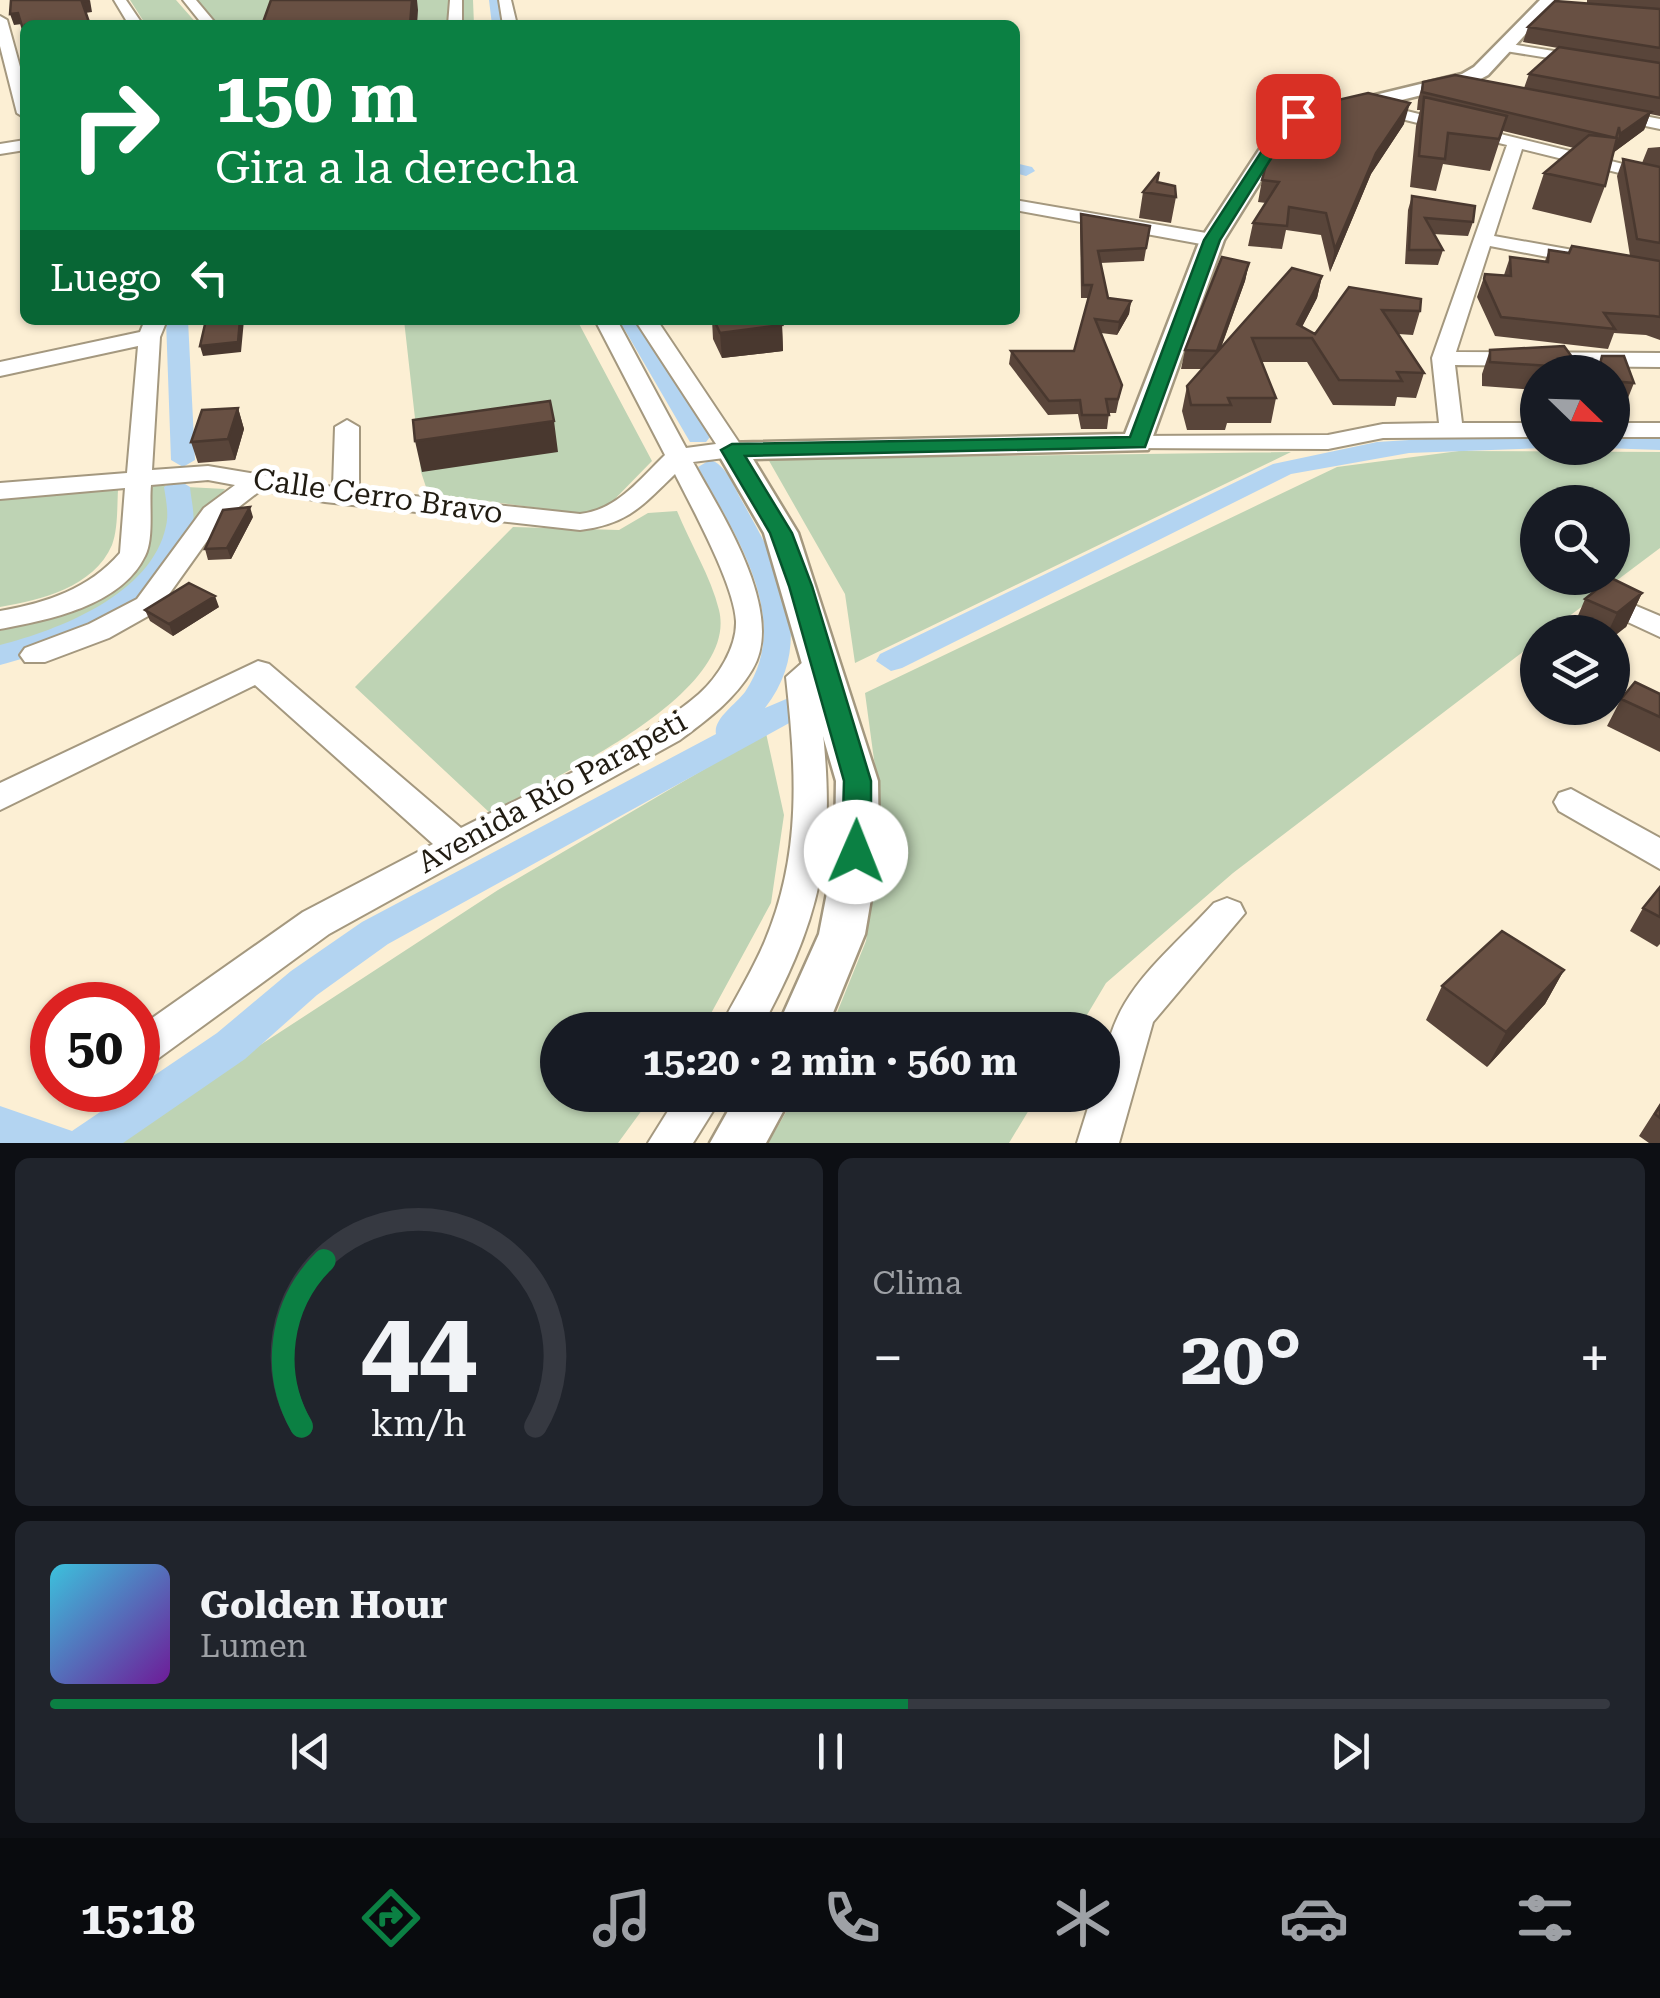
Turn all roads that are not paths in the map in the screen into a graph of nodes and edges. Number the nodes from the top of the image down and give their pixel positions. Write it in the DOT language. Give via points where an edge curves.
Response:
graph roads {
  1 [pos="189,0"];
  2 [pos="1549,5"];
  3 [pos="0,20"];
  4 [pos="206,20"];
  5 [pos="12,45"];
  6 [pos="1504,47"];
  7 [pos="1660,72"];
  8 [pos="1449,84"];
  9 [pos="20,87"];
  10 [pos="1488,91"];
  11 [pos="1354,103"];
  12 [pos="1602,113"];
  13 [pos="1660,124"];
  14 [pos="1516,142"];
  15 [pos="1660,178"];
  16 [pos="1020,205"];
  17 [pos="1482,239"];
  18 [pos="1212,240"];
  19 [pos="1606,262"];
  20 [pos="99,325"];
  21 [pos="609,325"];
  22 [pos="649,325"];
  23 [pos="152,329"];
  24 [pos="106,344"];
  25 [pos="1443,358"];
  26 [pos="1660,360"];
  27 [pos="0,370"];
  28 [pos="347,427"];
  29 [pos="1451,429"];
  30 [pos="1520,430"];
  31 [pos="1630,430"];
  32 [pos="1660,430"];
  33 [pos="1138,442"];
  34 [pos="732,450"];
  35 [pos="678,456"];
  36 [pos="138,477"];
  37 [pos="258,480"];
  38 [pos="0,491"];
  39 [pos="346,496"];
  40 [pos="1627,611"];
  41 [pos="0,620"];
  42 [pos="1660,628"];
  43 [pos="35,656"];
  44 [pos="823,661"];
  45 [pos="0,798"];
  46 [pos="1570,802"];
  47 [pos="456,844"];
  48 [pos="1660,855"];
  49 [pos="1228,913"];
  50 [pos="750,1012"];
  51 [pos="809,1012"];
  52 [pos="160,1034"];
  53 [pos="690,1112"];
  54 [pos="756,1112"];
  55 [pos="669,1143"];
  56 [pos="737,1143"];
  57 [pos="1098,1143"];
  1 -- 4 [label="street"];
  2 -- 6 [label="main road"];
  3 -- 5 [label="street"];
  5 -- 9 [label="street"];
  6 -- 7 [label="street"];
  6 -- 8 [label="main road" via="1481,70"];
  8 -- 10 [label="street"];
  8 -- 11 [label="main road"];
  11 -- 14 [label="street"];
  11 -- 18 [label="main road" via="1287,122"];
  12 -- 13 [label="street"];
  14 -- 15 [label="street"];
  14 -- 17 [label="street"];
  16 -- 18 [label="street"];
  17 -- 19 [label="street"];
  17 -- 25 [label="street"];
  18 -- 33 [label="main road"];
  20 -- 24 [label="street"];
  21 -- 35 [label="street, Avenida Río Parapeti"];
  22 -- 34 [label="street"];
  23 -- 24 [label="street"];
  23 -- 36 [label="street"];
  24 -- 27 [label="street"];
  25 -- 26 [label="street"];
  25 -- 29 [label="street"];
  28 -- 39 [label="street"];
  29 -- 30 [label="street"];
  29 -- 33 [label="street" via="1328,442"];
  31 -- 32 [label="street"];
  33 -- 34 [label="main road"];
  34 -- 35 [label="street"];
  34 -- 44 [label="main road" via="781,533"];
  35 -- 39 [label="street, Calle Cerro Bravo" via="606,519 580,522"];
  35 -- 47 [label="street, Avenida Río Parapeti" via="723,541 750,621 740,664 712,700 669,732"];
  36 -- 37 [label="street, Calle Cerro Bravo" via="208,473"];
  36 -- 38 [label="street, Calle Cerro Bravo"];
  36 -- 41 [label="street" via="133,554 120,572 68,602"];
  37 -- 39 [label="street, Calle Cerro Bravo"];
  37 -- 43 [label="street" via="213,514 148,605"];
  40 -- 42 [label="street"];
  44 -- 50 [label="street" via="801,678 810,852 776,966"];
  44 -- 51 [label="main road" via="857,781 856,852 842,934"];
  45 -- 47 [label="street" via="258,670"];
  46 -- 48 [label="street"];
  47 -- 52 [label="street, Avenida Río Parapeti" via="316,923"];
  49 -- 57 [label="street" via="1136,1014"];
  53 -- 55 [label="street"];
  54 -- 56 [label="main road"];
}
